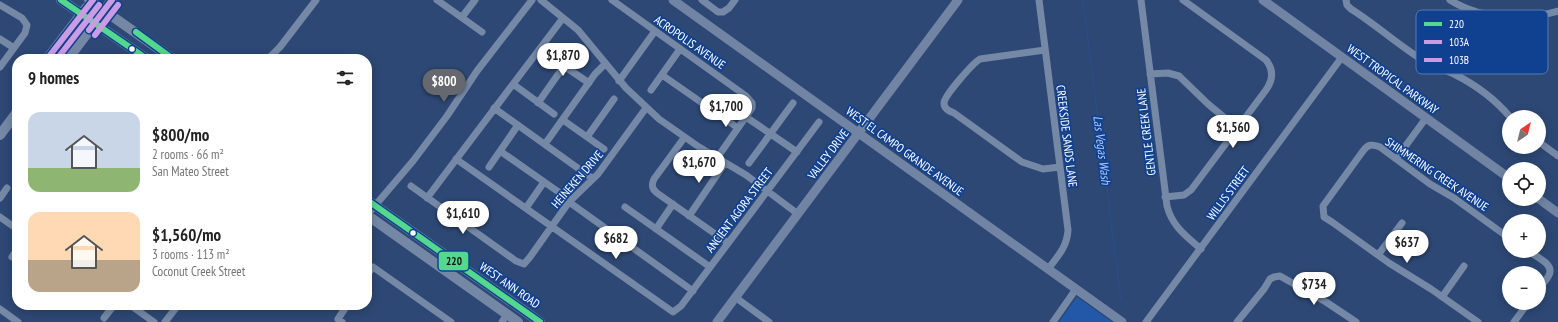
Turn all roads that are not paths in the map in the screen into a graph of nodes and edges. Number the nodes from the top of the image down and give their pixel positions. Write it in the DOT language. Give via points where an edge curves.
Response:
graph roads {
  1 [pos="61,0"];
  2 [pos="91,0"];
  3 [pos="112,0"];
  4 [pos="316,0"];
  5 [pos="437,0"];
  6 [pos="475,0"];
  7 [pos="532,0"];
  8 [pos="541,0"];
  9 [pos="612,0"];
  10 [pos="673,0"];
  11 [pos="702,0"];
  12 [pos="735,0"];
  13 [pos="958,0"];
  14 [pos="1039,0"];
  15 [pos="1141,0"];
  16 [pos="1183,0"];
  17 [pos="1264,0"];
  18 [pos="1450,0"];
  19 [pos="1346,1"];
  20 [pos="0,5"];
  21 [pos="104,10"];
  22 [pos="1474,10"];
  23 [pos="1558,11"];
  24 [pos="1548,13"];
  25 [pos="83,14"];
  26 [pos="462,18"];
  27 [pos="564,18"];
  28 [pos="95,22"];
  29 [pos="655,31"];
  30 [pos="482,32"];
  31 [pos="0,39"];
  32 [pos="280,47"];
  33 [pos="14,48"];
  34 [pos="680,49"];
  35 [pos="1045,50"];
  36 [pos="51,54"];
  37 [pos="72,54"];
  38 [pos="141,54"];
  39 [pos="166,54"];
  40 [pos="273,54"];
  41 [pos="276,54"];
  42 [pos="548,55"];
  43 [pos="1416,56"];
  44 [pos="1342,57"];
  45 [pos="605,64"];
  46 [pos="564,66"];
  47 [pos="0,67"];
  48 [pos="1150,74"];
  49 [pos="1452,74"];
  50 [pos="662,75"];
  51 [pos="619,81"];
  52 [pos="589,83"];
  53 [pos="513,84"];
  54 [pos="651,90"];
  55 [pos="614,99"];
  56 [pos="538,103"];
  57 [pos="793,103"];
  58 [pos="494,108"];
  59 [pos="646,108"];
  60 [pos="1503,110"];
  61 [pos="554,114"];
  62 [pos="746,117"];
  63 [pos="1426,118"];
  64 [pos="12,119"];
  65 [pos="563,120"];
  66 [pos="819,122"];
  67 [pos="518,125"];
  68 [pos="738,128"];
  69 [pos="1237,128"];
  70 [pos="859,132"];
  71 [pos="770,133"];
  72 [pos="0,135"];
  73 [pos="587,137"];
  74 [pos="684,138"];
  75 [pos="545,144"];
  76 [pos="1546,147"];
  77 [pos="604,149"];
  78 [pos="500,151"];
  79 [pos="797,152"];
  80 [pos="1558,156"];
  81 [pos="717,158"];
  82 [pos="456,159"];
  83 [pos="1396,159"];
  84 [pos="725,163"];
  85 [pos="749,163"];
  86 [pos="489,167"];
  87 [pos="1060,167"];
  88 [pos="1502,173"];
  89 [pos="594,179"];
  90 [pos="544,182"];
  91 [pos="411,186"];
  92 [pos="7,188"];
  93 [pos="768,191"];
  94 [pos="560,194"];
  95 [pos="1165,197"];
  96 [pos="0,198"];
  97 [pos="427,198"];
  98 [pos="372,201"];
  99 [pos="569,202"];
  100 [pos="372,203"];
  101 [pos="673,204"];
  102 [pos="1546,205"];
  103 [pos="625,207"];
  104 [pos="526,208"];
  105 [pos="1558,213"];
  106 [pos="798,214"];
  107 [pos="689,216"];
  108 [pos="0,217"];
  109 [pos="372,219"];
  110 [pos="1402,223"];
  111 [pos="12,225"];
  112 [pos="552,226"];
  113 [pos="656,229"];
  114 [pos="1502,233"];
  115 [pos="728,243"];
  116 [pos="1201,249"];
  117 [pos="1378,255"];
  118 [pos="1538,258"];
  119 [pos="1464,266"];
  120 [pos="710,267"];
  121 [pos="372,268"];
  122 [pos="1048,269"];
  123 [pos="1546,280"];
  124 [pos="491,286"];
  125 [pos="1076,289"];
  126 [pos="693,290"];
  127 [pos="735,297"];
  128 [pos="1442,297"];
  129 [pos="0,309"];
  130 [pos="110,310"];
  131 [pos="137,310"];
  132 [pos="174,310"];
  133 [pos="345,310"];
  134 [pos="1523,310"];
  135 [pos="104,318"];
  136 [pos="505,318"];
  137 [pos="340,320"];
  138 [pos="18,322"];
  139 [pos="153,322"];
  140 [pos="165,322"];
  141 [pos="451,322"];
  142 [pos="518,322"];
  143 [pos="529,322"];
  144 [pos="540,322"];
  145 [pos="717,322"];
  146 [pos="769,322"];
  147 [pos="1053,322"];
  148 [pos="1122,322"];
  149 [pos="1146,322"];
  150 [pos="1237,322"];
  151 [pos="1356,322"];
  152 [pos="1478,322"];
  153 [pos="1514,322"];
  1 -- 25 [label="main road"];
  2 -- 21 [label="main road"];
  2 -- 25 [label="main road"];
  3 -- 21 [label="main road"];
  4 -- 32 [label="street"];
  5 -- 26 [label="street"];
  6 -- 26 [label="street"];
  7 -- 98 [label="street" via="477,71 413,161"];
  8 -- 27 [label="street"];
  9 -- 29 [label="street, ACROPOLIS AVENUE"];
  10 -- 70 [label="street, WEST EL CAMPO GRANDE AVENUE"];
  11 -- 12 [label="street" via="718,12 729,8"];
  13 -- 70 [label="street, VALLEY DRIVE"];
  14 -- 35 [label="street, CREEKSIDE SANDS LANE"];
  15 -- 48 [label="street, GENTLE CREEK LANE"];
  16 -- 69 [label="street" via="1266,60 1271,72 1271,81"];
  17 -- 44 [label="street, WEST TROPICAL PARKWAY"];
  18 -- 22 [label="street"];
  19 -- 43 [label="street" via="1351,9"];
  20 -- 33 [label="street" via="22,18 27,24 25,33"];
  21 -- 28 [label="main road"];
  21 -- 39 [label="main road"];
  23 -- 24 [label="street"];
  25 -- 28 [label="main road"];
  25 -- 36 [label="main road"];
  26 -- 30 [label="street"];
  27 -- 45 [label="street" via="585,38"];
  27 -- 53 [label="street"];
  28 -- 37 [label="main road"];
  28 -- 38 [label="main road"];
  29 -- 34 [label="street, ACROPOLIS AVENUE"];
  29 -- 51 [label="street"];
  31 -- 33 [label="street"];
  32 -- 40 [label="street"];
  32 -- 41 [label="street"];
  33 -- 47 [label="street"];
  34 -- 50 [label="street"];
  34 -- 62 [label="street, ACROPOLIS AVENUE" via="751,100 752,105"];
  35 -- 87 [label="street, CREEKSIDE SANDS LANE"];
  35 -- 87 [label="street" via="974,62 946,95 944,107 1022,162 1043,169"];
  42 -- 46 [label="street"];
  44 -- 63 [label="street, WEST TROPICAL PARKWAY"];
  44 -- 116 [label="street, WILLIS STREET"];
  45 -- 51 [label="street"];
  45 -- 52 [label="street"];
  46 -- 52 [label="street"];
  46 -- 56 [label="street"];
  48 -- 69 [label="street" via="1179,76"];
  48 -- 95 [label="street, GENTLE CREEK LANE"];
  49 -- 60 [label="street" via="1483,91"];
  50 -- 54 [label="street"];
  50 -- 68 [label="street"];
  51 -- 59 [label="street"];
  52 -- 65 [label="street"];
  53 -- 56 [label="street"];
  53 -- 58 [label="street"];
  55 -- 73 [label="street"];
  56 -- 61 [label="street"];
  57 -- 71 [label="street"];
  58 -- 67 [label="street"];
  58 -- 82 [label="street"];
  59 -- 74 [label="street"];
  59 -- 89 [label="street, HEINEKEN DRIVE"];
  62 -- 68 [label="street"];
  62 -- 71 [label="street"];
  63 -- 83 [label="street"];
  63 -- 88 [label="street, WEST TROPICAL PARKWAY"];
  64 -- 72 [label="main road"];
  65 -- 73 [label="street"];
  65 -- 75 [label="street"];
  66 -- 79 [label="street, ANCIENT AGORA STREET"];
  67 -- 75 [label="street"];
  67 -- 78 [label="street"];
  68 -- 81 [label="street"];
  69 -- 95 [label="street" via="1191,190 1184,195"];
  70 -- 106 [label="street, VALLEY DRIVE"];
  70 -- 122 [label="street, WEST EL CAMPO GRANDE AVENUE"];
  71 -- 79 [label="street"];
  71 -- 85 [label="street"];
  73 -- 77 [label="street"];
  74 -- 81 [label="street"];
  74 -- 101 [label="street" via="652,185 657,193"];
  75 -- 89 [label="street"];
  76 -- 80 [label="street"];
  78 -- 86 [label="street"];
  78 -- 90 [label="street"];
  79 -- 93 [label="street, ANCIENT AGORA STREET"];
  81 -- 84 [label="street"];
  82 -- 97 [label="street"];
  82 -- 104 [label="street"];
  83 -- 114 [label="street, SHIMMERING CREEK AVENUE"];
  83 -- 117 [label="street, SHIMMERING CREEK AVENUE" via="1380,147 1368,146 1323,206 1327,220"];
  84 -- 93 [label="street"];
  84 -- 107 [label="street"];
  87 -- 122 [label="street, CREEKSIDE SANDS LANE" via="1068,236 1064,249"];
  89 -- 99 [label="street, HEINEKEN DRIVE"];
  90 -- 94 [label="street"];
  90 -- 104 [label="street"];
  91 -- 97 [label="street"];
  92 -- 96 [label="street"];
  93 -- 106 [label="street"];
  93 -- 115 [label="street, ANCIENT AGORA STREET"];
  95 -- 116 [label="street, GENTLE CREEK LANE" via="1173,223"];
  97 -- 112 [label="street, HEINEKEN DRIVE" via="516,261 524,264"];
  99 -- 112 [label="street, HEINEKEN DRIVE"];
  99 -- 126 [label="street"];
  100 -- 124 [label="main road, WEST ANN ROAD"];
  101 -- 107 [label="street"];
  101 -- 113 [label="street"];
  102 -- 105 [label="street"];
  103 -- 113 [label="street"];
  104 -- 112 [label="street"];
  106 -- 127 [label="street, VALLEY DRIVE"];
  107 -- 115 [label="street"];
  108 -- 111 [label="street"];
  109 -- 136 [label="main road, WEST ANN ROAD"];
  110 -- 117 [label="street"];
  112 -- 126 [label="street, ANCIENT AGORA STREET" via="670,311 677,310"];
  113 -- 120 [label="street"];
  115 -- 120 [label="street, ANCIENT AGORA STREET"];
  116 -- 149 [label="street, WILLIS STREET"];
  117 -- 128 [label="street"];
  118 -- 123 [label="street" via="1547,264 1550,270"];
  119 -- 128 [label="street"];
  120 -- 126 [label="street, ANCIENT AGORA STREET"];
  121 -- 141 [label="street"];
  122 -- 125 [label="street, WEST EL CAMPO GRANDE AVENUE"];
  124 -- 136 [label="main road" via="499,298"];
  124 -- 144 [label="main road, WEST ANN ROAD"];
  125 -- 147 [label="street"];
  125 -- 148 [label="street, WEST EL CAMPO GRANDE AVENUE"];
  127 -- 145 [label="street, VALLEY DRIVE"];
  127 -- 146 [label="street"];
  128 -- 152 [label="street"];
  129 -- 138 [label="street"];
  130 -- 135 [label="street"];
  131 -- 139 [label="street"];
  132 -- 140 [label="street"];
  133 -- 137 [label="street"];
  134 -- 153 [label="street"];
  136 -- 142 [label="main road, WEST ANN ROAD"];
  136 -- 143 [label="main road" via="514,312"];
  150 -- 151 [label="street" via="1270,279 1277,276 1284,277"];
}
